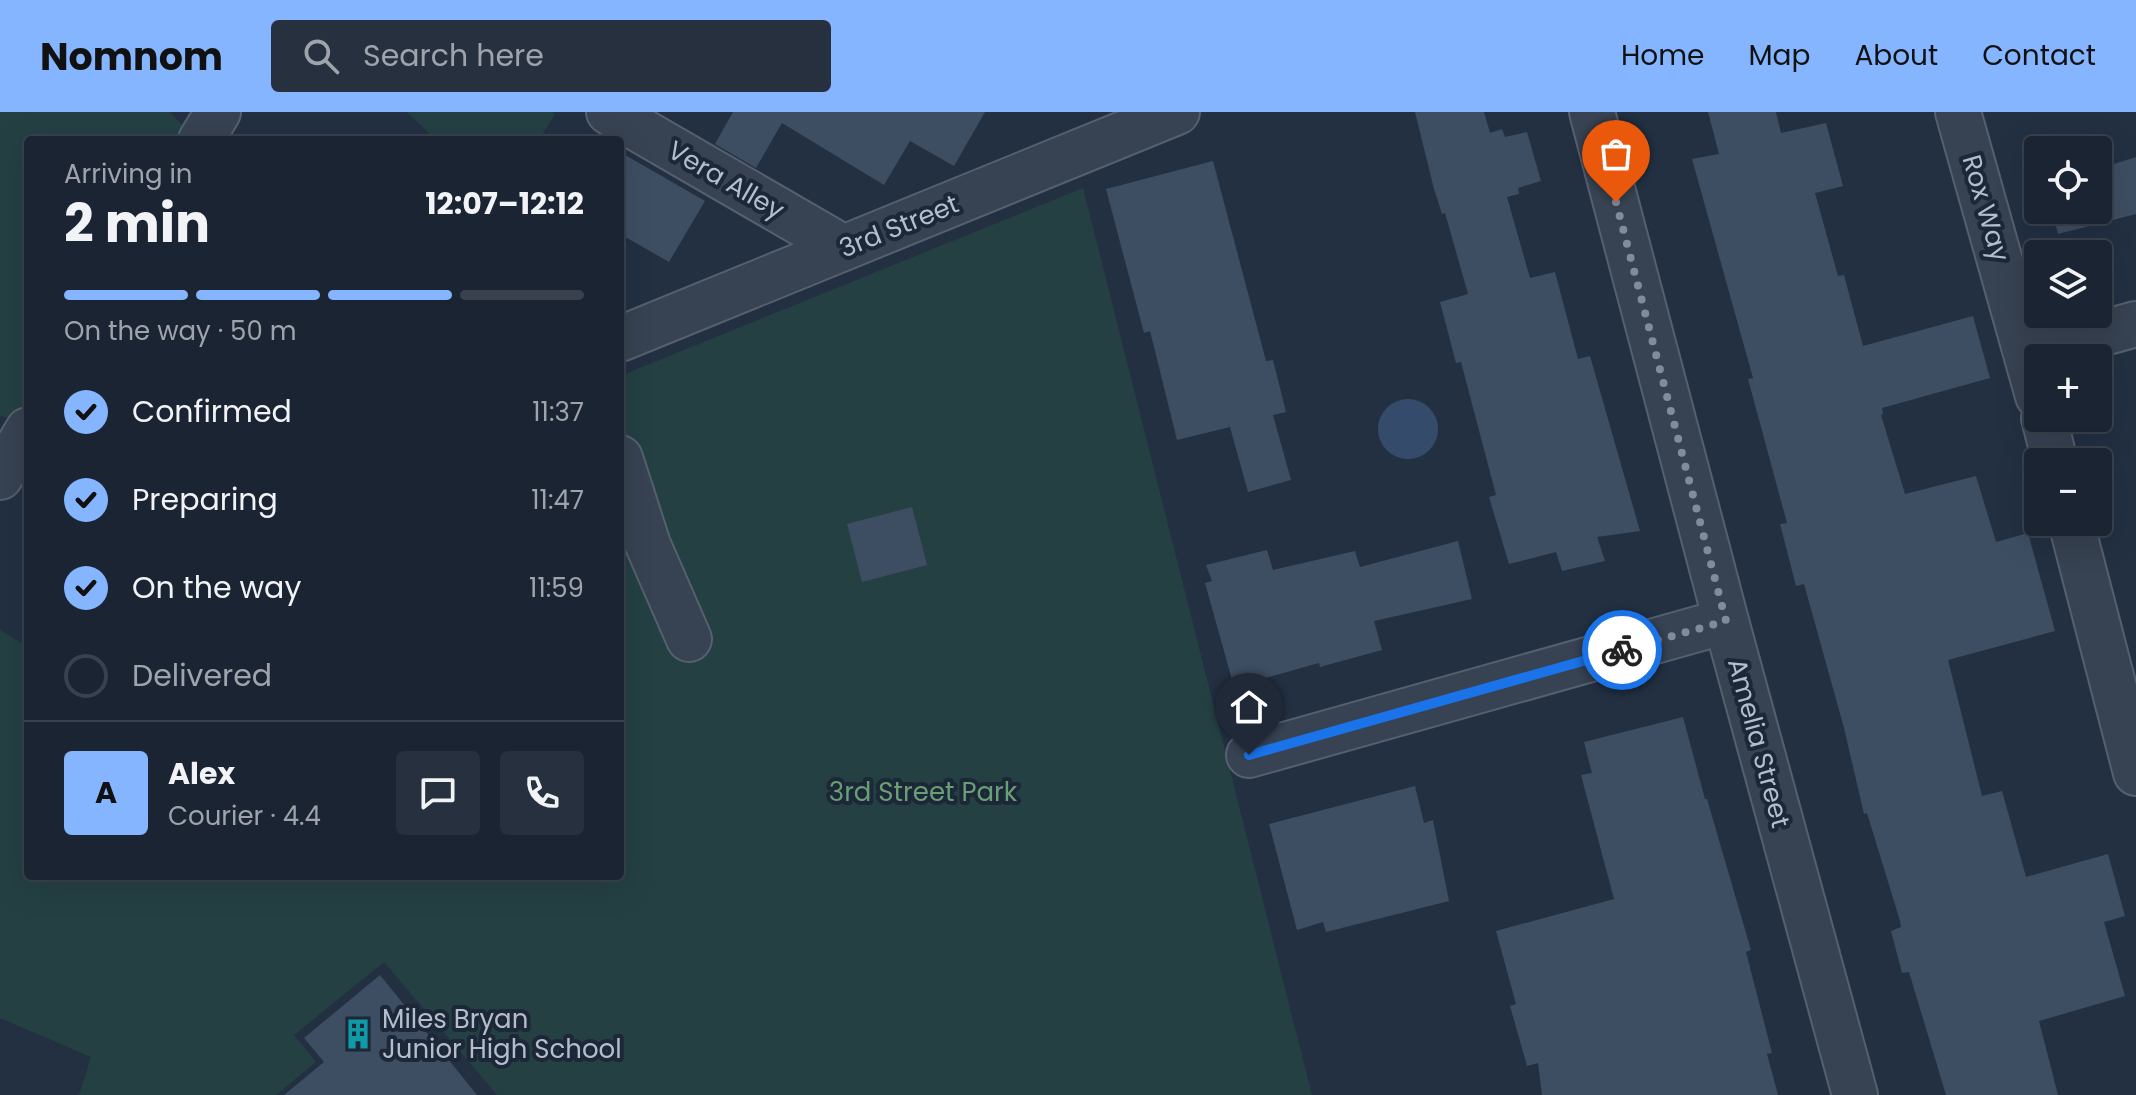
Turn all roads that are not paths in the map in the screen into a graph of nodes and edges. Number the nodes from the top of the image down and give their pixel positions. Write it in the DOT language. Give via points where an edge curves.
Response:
graph roads {
  1 [pos="218,112"];
  2 [pos="609,112"];
  3 [pos="1177,112"];
  4 [pos="1592,112"];
  5 [pos="1958,112"];
  6 [pos="203,136"];
  7 [pos="844,248"];
  8 [pos="2136,324"];
  9 [pos="624,337"];
  10 [pos="2024,344"];
  11 [pos="2063,344"];
  12 [pos="24,437"];
  13 [pos="624,470"];
  14 [pos="0,477"];
  15 [pos="2075,536"];
  16 [pos="1726,621"];
  17 [pos="689,639"];
  18 [pos="2126,696"];
  19 [pos="1249,755"];
  20 [pos="2136,773"];
  21 [pos="1855,1095"];
  1 -- 6 [label="street"];
  2 -- 7 [label="street, Vera Alley"];
  3 -- 7 [label="street, 3rd Street"];
  4 -- 16 [label="street, Amelia Street"];
  5 -- 10 [label="street, Rox Way"];
  7 -- 9 [label="street, 3rd Street"];
  8 -- 11 [label="street"];
  12 -- 14 [label="street"];
  13 -- 17 [label="street" via="648,545"];
  15 -- 18 [label="street"];
  16 -- 19 [label="street"];
  16 -- 21 [label="street, Amelia Street"];
  18 -- 20 [label="street"];
}
